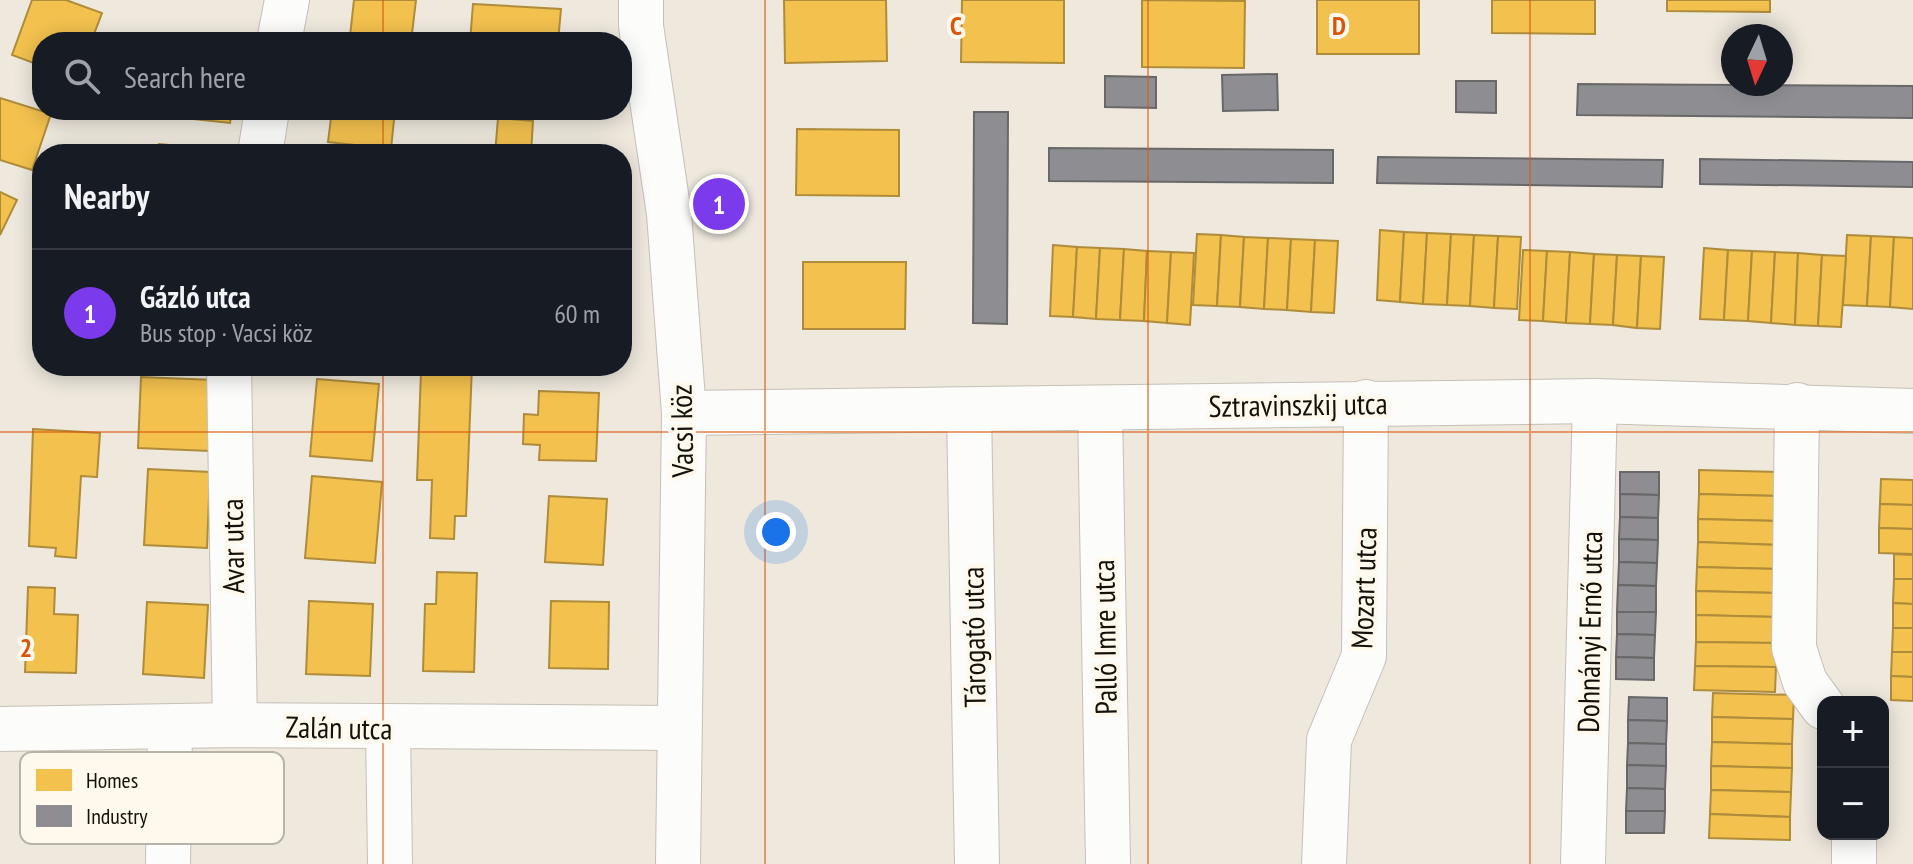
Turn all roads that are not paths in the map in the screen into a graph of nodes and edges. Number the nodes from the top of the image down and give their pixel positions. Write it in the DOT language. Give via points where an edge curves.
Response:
graph roads {
  1 [pos="287,0"];
  2 [pos="641,0"];
  3 [pos="281,32"];
  4 [pos="265,120"];
  5 [pos="262,144"];
  6 [pos="229,376"];
  7 [pos="1595,401"];
  8 [pos="1366,402"];
  9 [pos="1797,405"];
  10 [pos="1100,409"];
  11 [pos="969,410"];
  12 [pos="1913,411"];
  13 [pos="684,413"];
  14 [pos="1817,699"];
  15 [pos="235,725"];
  16 [pos="388,728"];
  17 [pos="679,728"];
  18 [pos="0,729"];
  19 [pos="170,729"];
  20 [pos="170,752"];
  21 [pos="1854,840"];
  22 [pos="168,844"];
  23 [pos="168,864"];
  24 [pos="390,864"];
  25 [pos="678,864"];
  26 [pos="977,864"];
  27 [pos="1108,864"];
  28 [pos="1324,864"];
  29 [pos="1583,864"];
  30 [pos="1854,864"];
  1 -- 3 [label="street"];
  2 -- 13 [label="street, Vacsi köz" via="669,214"];
  4 -- 5 [label="street"];
  6 -- 15 [label="street, Avar utca"];
  7 -- 8 [label="street, Sztravinszkij utca"];
  7 -- 9 [label="street, Sztravinszkij utca"];
  7 -- 29 [label="street, Dohnányi Ernő utca"];
  8 -- 10 [label="street, Sztravinszkij utca"];
  8 -- 28 [label="street, Mozart utca" via="1364,656 1329,740"];
  9 -- 12 [label="street, Sztravinszkij utca"];
  9 -- 14 [label="street" via="1794,648 1805,682"];
  10 -- 11 [label="street, Sztravinszkij utca"];
  10 -- 27 [label="street, Palló Imre utca"];
  11 -- 13 [label="street, Sztravinszkij utca"];
  11 -- 26 [label="street, Tárogató utca"];
  13 -- 17 [label="street, Vacsi köz"];
  15 -- 16 [label="street, Zalán utca"];
  15 -- 19 [label="street, Zalán utca"];
  16 -- 17 [label="street, Zalán utca"];
  16 -- 24 [label="street"];
  17 -- 25 [label="street, Vacsi köz"];
  18 -- 19 [label="street, Zalán utca"];
  19 -- 20 [label="street"];
  21 -- 30 [label="street"];
  22 -- 23 [label="street"];
}
